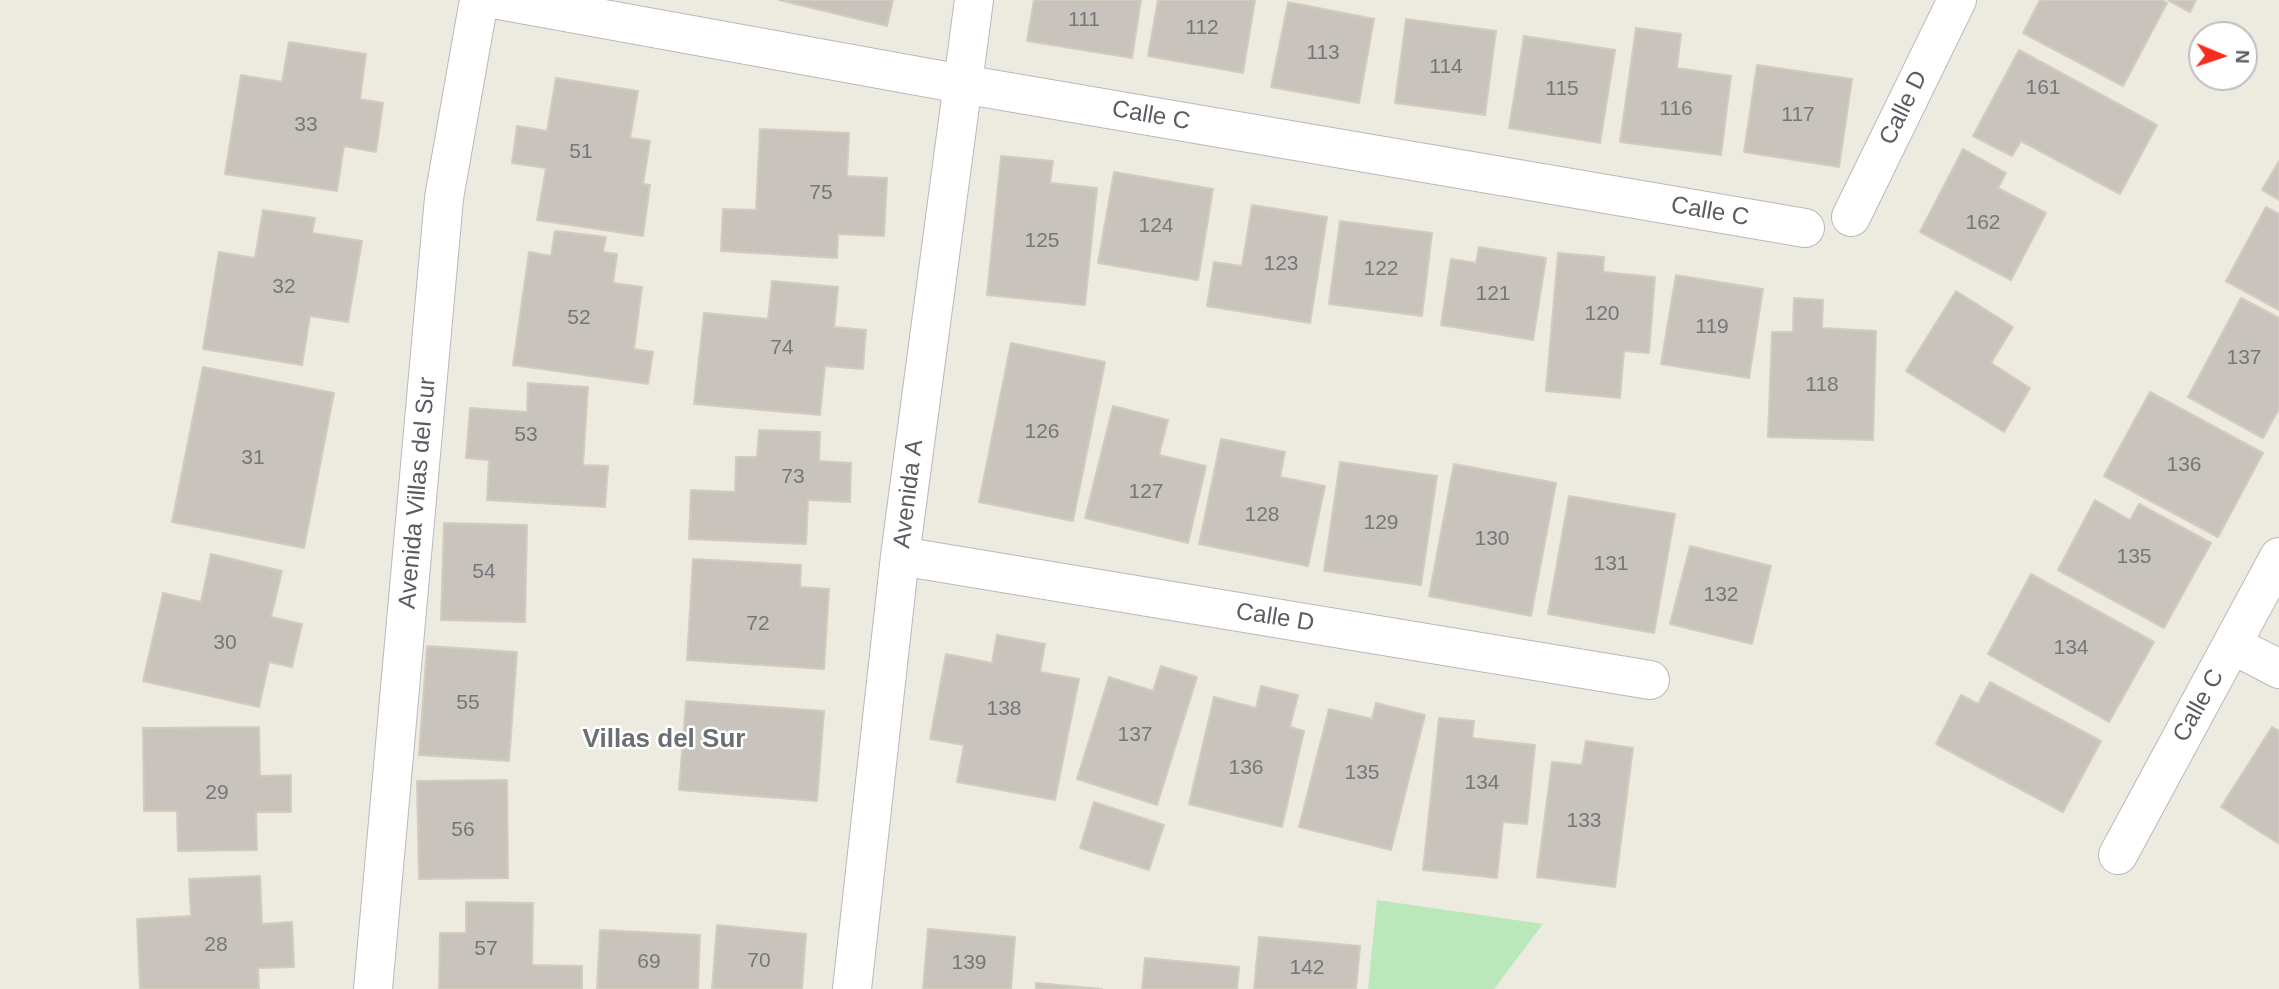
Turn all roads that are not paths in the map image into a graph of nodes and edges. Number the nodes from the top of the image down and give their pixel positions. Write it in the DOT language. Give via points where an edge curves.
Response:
graph roads {
  1 [pos="479,0"];
  2 [pos="499,0"];
  3 [pos="974,0"];
  4 [pos="1957,0"];
  5 [pos="962,84"];
  6 [pos="1851,216"];
  7 [pos="1805,228"];
  8 [pos="900,556"];
  9 [pos="2279,557"];
  10 [pos="2233,645"];
  11 [pos="2279,669"];
  12 [pos="1650,680"];
  13 [pos="2118,855"];
  14 [pos="373,989"];
  15 [pos="852,989"];
  1 -- 14 [label="street, Avenida Villas del Sur" via="444,198"];
  2 -- 5 [label="street, Calle C"];
  3 -- 5 [label="street, Avenida A"];
  4 -- 6 [label="street, Calle D"];
  5 -- 7 [label="street, Calle C"];
  5 -- 8 [label="street, Avenida A"];
  8 -- 12 [label="street, Calle D"];
  8 -- 15 [label="street, Avenida A"];
  9 -- 10 [label="street, Calle C"];
  10 -- 11 [label="street"];
  10 -- 13 [label="street, Calle C"];
}
